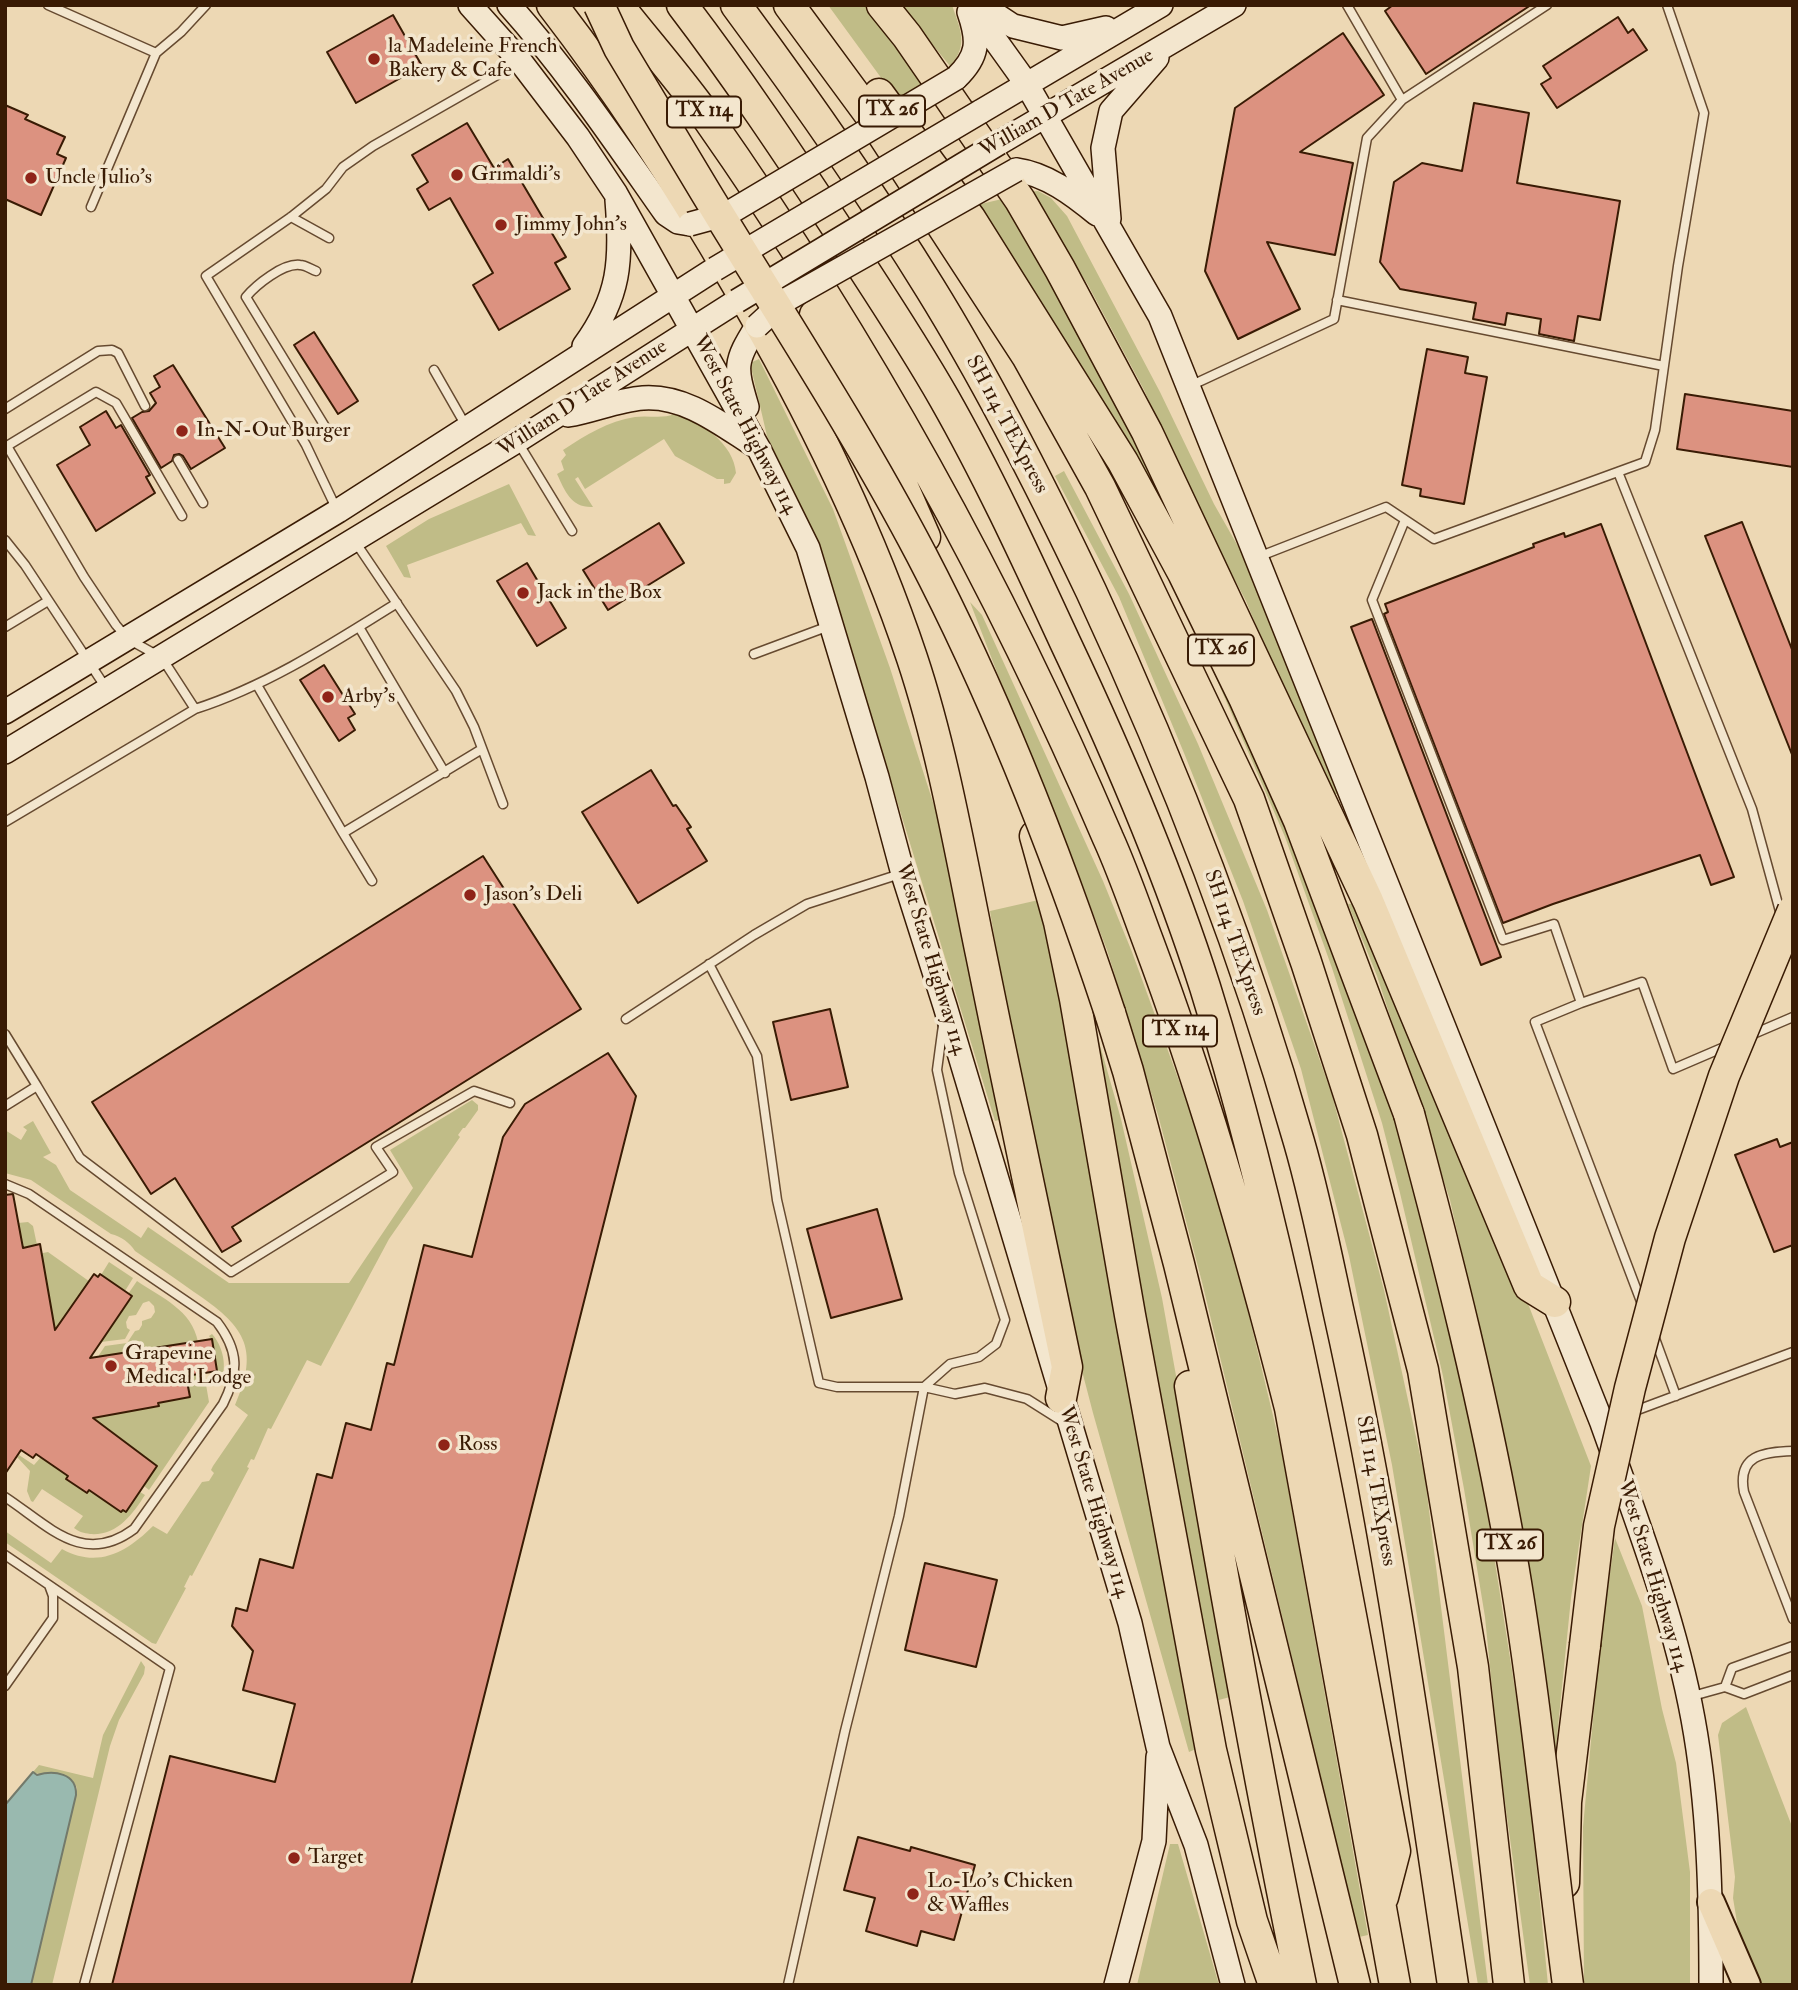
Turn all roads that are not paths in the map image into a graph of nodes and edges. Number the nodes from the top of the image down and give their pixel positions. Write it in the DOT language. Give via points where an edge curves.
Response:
graph roads {
  1 [pos="48,5"];
  2 [pos="206,5"];
  3 [pos="470,5"];
  4 [pos="509,5"];
  5 [pos="552,5"];
  6 [pos="598,5"];
  7 [pos="618,5"];
  8 [pos="681,5"];
  9 [pos="736,5"];
  10 [pos="789,5"];
  11 [pos="813,5"];
  12 [pos="882,5"];
  13 [pos="968,5"];
  14 [pos="981,5"];
  15 [pos="1161,5"];
  16 [pos="1234,5"];
  17 [pos="1347,5"];
  18 [pos="1547,5"];
  19 [pos="1667,5"];
  20 [pos="61,8"];
  21 [pos="1130,22"];
  22 [pos="1170,43"];
  23 [pos="156,53"];
  24 [pos="520,61"];
  25 [pos="1026,83"];
  26 [pos="1402,100"];
  27 [pos="1043,116"];
  28 [pos="616,194"];
  29 [pos="91,207"];
  30 [pos="291,217"];
  31 [pos="1110,226"];
  32 [pos="780,227"];
  33 [pos="329,238"];
  34 [pos="316,271"];
  35 [pos="674,293"];
  36 [pos="1337,300"];
  37 [pos="692,328"];
  38 [pos="574,359"];
  39 [pos="1664,366"];
  40 [pos="434,370"];
  41 [pos="1189,386"];
  42 [pos="145,406"];
  43 [pos="5,409"];
  44 [pos="555,418"];
  45 [pos="468,428"];
  46 [pos="329,433"];
  47 [pos="517,441"];
  48 [pos="760,449"];
  49 [pos="178,460"];
  50 [pos="1618,472"];
  51 [pos="203,503"];
  52 [pos="338,511"];
  53 [pos="182,516"];
  54 [pos="1405,520"];
  55 [pos="572,531"];
  56 [pos="5,540"];
  57 [pos="355,540"];
  58 [pos="1258,557"];
  59 [pos="48,601"];
  60 [pos="397,603"];
  61 [pos="831,624"];
  62 [pos="5,627"];
  63 [pos="359,627"];
  64 [pos="128,639"];
  65 [pos="754,654"];
  66 [pos="162,658"];
  67 [pos="88,660"];
  68 [pos="257,685"];
  69 [pos="107,691"];
  70 [pos="195,709"];
  71 [pos="5,712"];
  72 [pos="482,749"];
  73 [pos="5,751"];
  74 [pos="444,773"];
  75 [pos="503,804"];
  76 [pos="5,822"];
  77 [pos="343,833"];
  78 [pos="902,874"];
  79 [pos="372,881"];
  80 [pos="1793,910"];
  81 [pos="1789,946"];
  82 [pos="709,964"];
  83 [pos="1581,1003"];
  84 [pos="945,1006"];
  85 [pos="1793,1017"];
  86 [pos="626,1019"];
  87 [pos="5,1034"];
  88 [pos="37,1086"];
  89 [pos="510,1103"];
  90 [pos="5,1106"];
  91 [pos="5,1184"];
  92 [pos="1555,1302"];
  93 [pos="1188,1303"];
  94 [pos="1793,1352"];
  95 [pos="924,1387"];
  96 [pos="1676,1396"];
  97 [pos="1061,1398"];
  98 [pos="1602,1423"];
  99 [pos="1070,1426"];
  100 [pos="1793,1451"];
  101 [pos="5,1497"];
  102 [pos="5,1555"];
  103 [pos="49,1585"];
  104 [pos="1793,1619"];
  105 [pos="1793,1646"];
  106 [pos="1793,1675"];
  107 [pos="5,1686"];
  108 [pos="1725,1687"];
  109 [pos="1688,1698"];
  110 [pos="1158,1746"];
  111 [pos="1710,1902"];
  112 [pos="1381,1909"];
  113 [pos="84,1985"];
  114 [pos="788,1985"];
  115 [pos="1116,1985"];
  116 [pos="1233,1985"];
  117 [pos="1274,1985"];
  118 [pos="1301,1985"];
  119 [pos="1355,1985"];
  120 [pos="1395,1985"];
  121 [pos="1453,1985"];
  122 [pos="1509,1985"];
  123 [pos="1566,1985"];
  124 [pos="1710,1985"];
  125 [pos="1747,1985"];
  1 -- 20 [label="lane"];
  2 -- 23 [label="lane"];
  3 -- 24 [label="main road, West State Highway 114"];
  4 -- 13 [label="main road, bridge" via="666,214 690,224 727,214 956,78 974,56 976,43"];
  5 -- 97 [label="highway" via="601,69 691,204 778,354 835,465 912,659 966,883 1067,1367"];
  6 -- 93 [label="highway, bridge" via="619,48 848,422 921,555 1015,756 1081,924 1110,1013"];
  7 -- 32 [label="highway, TX 114" via="704,113"];
  8 -- 112 [label="highway, SH 114 TEXpress" via="767,121 944,398 1014,531 1147,826 1208,998 1292,1315 1395,1851"];
  9 -- 121 [label="highway, SH 114 TEXpress" via="808,102 930,288 1047,499 1138,692 1243,962 1302,1153 1358,1397 1394,1597"];
  10 -- 122 [label="highway" via="870,115 1027,356 1100,487 1249,799 1362,1135 1423,1370 1473,1667"];
  11 -- 123 [label="highway, TX 26, bridge" via="970,218 1124,462 1244,698 1299,821 1409,1114 1478,1382 1535,1710"];
  12 -- 92 [label="highway" via="1020,200 1147,432 1368,901 1529,1286"];
  13 -- 25 [label="main road, West State Highway 114"];
  14 -- 21 [label="main road" via="1013,26 1062,38"];
  15 -- 21 [label="main road, William D Tate Avenue"];
  16 -- 22 [label="main road, William D Tate Avenue"];
  17 -- 26 [label="lane"];
  18 -- 26 [label="lane"];
  19 -- 39 [label="lane" via="1704,113"];
  20 -- 23 [label="lane"];
  21 -- 25 [label="main road, William D Tate Avenue"];
  22 -- 27 [label="main road, William D Tate Avenue"];
  22 -- 31 [label="main road" via="1111,111 1103,148"];
  23 -- 29 [label="lane"];
  24 -- 28 [label="main road, West State Highway 114"];
  24 -- 30 [label="lane" via="342,167 326,189"];
  25 -- 27 [label="main road, West State Highway 114"];
  25 -- 35 [label="main road, William D Tate Avenue, bridge"];
  26 -- 36 [label="lane" via="1367,138"];
  27 -- 31 [label="main road, West State Highway 114"];
  27 -- 37 [label="main road, William D Tate Avenue, bridge"];
  28 -- 35 [label="main road, West State Highway 114"];
  28 -- 38 [label="main road" via="620,236 613,296 601,323"];
  30 -- 33 [label="lane"];
  30 -- 52 [label="lane" via="206,276 306,445"];
  31 -- 41 [label="main road, West State Highway 114" via="1160,316"];
  31 -- 48 [label="main road, bridge" via="1047,179 1016,170 784,301 757,326 740,354 739,378"];
  32 -- 112 [label="highway, TX 114" via="871,370 975,557 1110,840 1169,997 1222,1157 1290,1408"];
  32 -- 117 [label="highway" via="806,299 882,439 973,649 1030,816 1075,999 1210,1750 1252,1921"];
  34 -- 46 [label="lane" via="301,264 287,266 246,297"];
  35 -- 37 [label="main road, West State Highway 114"];
  35 -- 38 [label="main road, William D Tate Avenue"];
  36 -- 39 [label="lane"];
  36 -- 41 [label="lane" via="1334,318"];
  37 -- 44 [label="main road, William D Tate Avenue"];
  37 -- 48 [label="main road, West State Highway 114"];
  38 -- 45 [label="main road, William D Tate Avenue"];
  39 -- 50 [label="lane" via="1655,430 1645,462"];
  40 -- 45 [label="lane"];
  41 -- 58 [label="main road, West State Highway 114"];
  42 -- 43 [label="lane" via="118,353 112,350 98,351"];
  44 -- 47 [label="main road, William D Tate Avenue"];
  44 -- 48 [label="main road" via="642,398 667,399 691,407"];
  45 -- 52 [label="main road, William D Tate Avenue"];
  47 -- 55 [label="lane"];
  47 -- 57 [label="main road, William D Tate Avenue"];
  48 -- 61 [label="main road, West State Highway 114" via="808,548"];
  49 -- 51 [label="lane"];
  50 -- 54 [label="lane" via="1434,539"];
  50 -- 81 [label="lane" via="1752,809"];
  52 -- 57 [label="main road"];
  52 -- 64 [label="main road, William D Tate Avenue"];
  53 -- 64 [label="lane" via="116,403 96,392 7,446 84,577"];
  54 -- 58 [label="lane" via="1386,507"];
  54 -- 83 [label="lane" via="1372,600 1503,940 1554,924"];
  56 -- 59 [label="lane"];
  57 -- 60 [label="lane"];
  57 -- 66 [label="main road, William D Tate Avenue"];
  58 -- 92 [label="main road, West State Highway 114"];
  59 -- 62 [label="lane"];
  59 -- 67 [label="lane"];
  60 -- 63 [label="lane"];
  60 -- 72 [label="lane" via="456,691"];
  61 -- 65 [label="lane"];
  61 -- 78 [label="main road, West State Highway 114"];
  63 -- 68 [label="lane"];
  63 -- 74 [label="lane"];
  64 -- 66 [label="lane"];
  64 -- 67 [label="main road, William D Tate Avenue"];
  66 -- 69 [label="main road, William D Tate Avenue"];
  66 -- 70 [label="lane"];
  67 -- 69 [label="lane"];
  67 -- 71 [label="main road, William D Tate Avenue"];
  68 -- 70 [label="lane"];
  68 -- 77 [label="lane"];
  69 -- 73 [label="main road, William D Tate Avenue"];
  70 -- 76 [label="lane"];
  72 -- 74 [label="lane"];
  72 -- 75 [label="lane"];
  74 -- 77 [label="lane"];
  77 -- 79 [label="lane"];
  78 -- 82 [label="lane" via="807,904"];
  78 -- 84 [label="main road, West State Highway 114"];
  80 -- 123 [label="highway, bridge" via="1724,1076 1670,1238 1599,1526 1566,1802"];
  82 -- 86 [label="lane"];
  82 -- 95 [label="lane" via="757,1056 777,1200 819,1383"];
  83 -- 85 [label="lane" via="1642,982 1674,1069"];
  83 -- 96 [label="lane" via="1535,1022"];
  84 -- 95 [label="lane" via="937,1070 959,1173 1005,1320 996,1343 979,1357 950,1364"];
  84 -- 97 [label="main road, West State Highway 114"];
  87 -- 88 [label="lane"];
  88 -- 89 [label="lane" via="80,1158 231,1272 393,1172 376,1147 474,1091"];
  88 -- 90 [label="lane"];
  91 -- 101 [label="lane" via="29,1194 217,1322 233,1351 235,1369 223,1404 134,1529 121,1539 107,1545 75,1543"];
  92 -- 98 [label="main road, West State Highway 114"];
  93 -- 118 [label="highway" via="1182,1341"];
  93 -- 119 [label="highway"];
  94 -- 96 [label="lane"];
  95 -- 99 [label="lane" via="955,1394 996,1390 1027,1399"];
  95 -- 114 [label="lane" via="899,1516"];
  96 -- 98 [label="lane"];
  97 -- 99 [label="main road, West State Highway 114"];
  98 -- 109 [label="main road, West State Highway 114" via="1645,1543"];
  99 -- 110 [label="main road, West State Highway 114" via="1130,1623"];
  100 -- 104 [label="lane" via="1751,1459 1742,1482"];
  102 -- 103 [label="lane"];
  103 -- 107 [label="lane" via="52,1618"];
  103 -- 113 [label="lane" via="170,1668"];
  105 -- 108 [label="lane" via="1732,1668"];
  106 -- 108 [label="lane" via="1744,1694"];
  108 -- 109 [label="lane"];
  109 -- 111 [label="main road, West State Highway 114" via="1705,1818"];
  110 -- 115 [label="main road" via="1154,1841"];
  110 -- 116 [label="main road, West State Highway 114" via="1196,1845"];
  111 -- 124 [label="main road, West State Highway 114"];
  111 -- 125 [label="main road"];
  112 -- 120 [label="highway, TX 114"];
}
